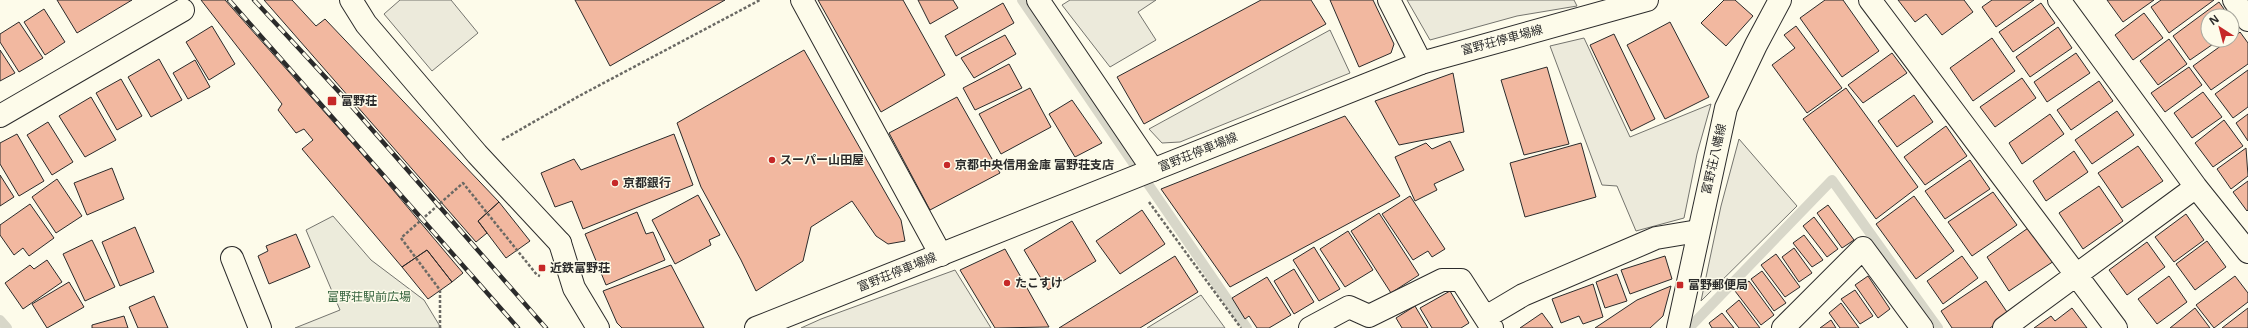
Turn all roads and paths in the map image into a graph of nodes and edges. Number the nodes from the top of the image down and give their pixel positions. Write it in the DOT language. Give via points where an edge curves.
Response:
graph roads {
  1 [pos="351,0"];
  2 [pos="760,0"];
  3 [pos="802,0"];
  4 [pos="1038,0"];
  5 [pos="1389,0"];
  6 [pos="1648,0"];
  7 [pos="1780,0"];
  8 [pos="1870,0"];
  9 [pos="2059,0"];
  10 [pos="2234,0"];
  11 [pos="183,10"];
  12 [pos="2248,20"];
  13 [pos="1421,63"];
  14 [pos="0,116"];
  15 [pos="477,154"];
  16 [pos="1153,170"];
  17 [pos="1132,178"];
  18 [pos="2196,187"];
  19 [pos="1698,231"];
  20 [pos="517,249"];
  21 [pos="2248,252"];
  22 [pos="940,255"];
  23 [pos="232,258"];
  24 [pos="2077,276"];
  25 [pos="1372,322"];
  26 [pos="1489,323"];
  27 [pos="260,328"];
  28 [pos="440,328"];
  29 [pos="598,328"];
  30 [pos="756,328"];
  31 [pos="1241,328"];
  32 [pos="1310,328"];
  33 [pos="1678,328"];
  34 [pos="1783,328"];
  35 [pos="1922,328"];
  36 [pos="2004,328"];
  37 [pos="2116,328"];
  1 -- 15 [label="street" via="366,24"];
  2 -- 15 [label="path" via="581,95"];
  3 -- 22 [label="street"];
  4 -- 16 [label="street"];
  5 -- 13 [label="street"];
  6 -- 13 [label="street, 富野荘停車場線"];
  7 -- 19 [label="street, 富野荘八幡線" via="1726,108"];
  8 -- 24 [label="street"];
  9 -- 18 [label="street"];
  10 -- 12 [label="street"];
  11 -- 14 [label="street"];
  13 -- 16 [label="street, 富野荘停車場線"];
  15 -- 29 [label="street" via="560,243 574,288"];
  16 -- 17 [label="street, 富野荘停車場線"];
  17 -- 22 [label="street, 富野荘停車場線"];
  17 -- 31 [label="path"];
  18 -- 21 [label="street"];
  18 -- 24 [label="street"];
  19 -- 26 [label="street" via="1656,238 1523,295"];
  19 -- 33 [label="street, 富野荘八幡線"];
  20 -- 28 [label="path" via="463,183 401,238 440,290"];
  22 -- 30 [label="street, 富野荘停車場線"];
  23 -- 27 [label="street"];
  24 -- 36 [label="street"];
  24 -- 37 [label="street"];
  25 -- 26 [label="street" via="1442,280 1461,280"];
  25 -- 32 [label="street" via="1349,306"];
  34 -- 35 [label="street" via="1863,248"];
}
